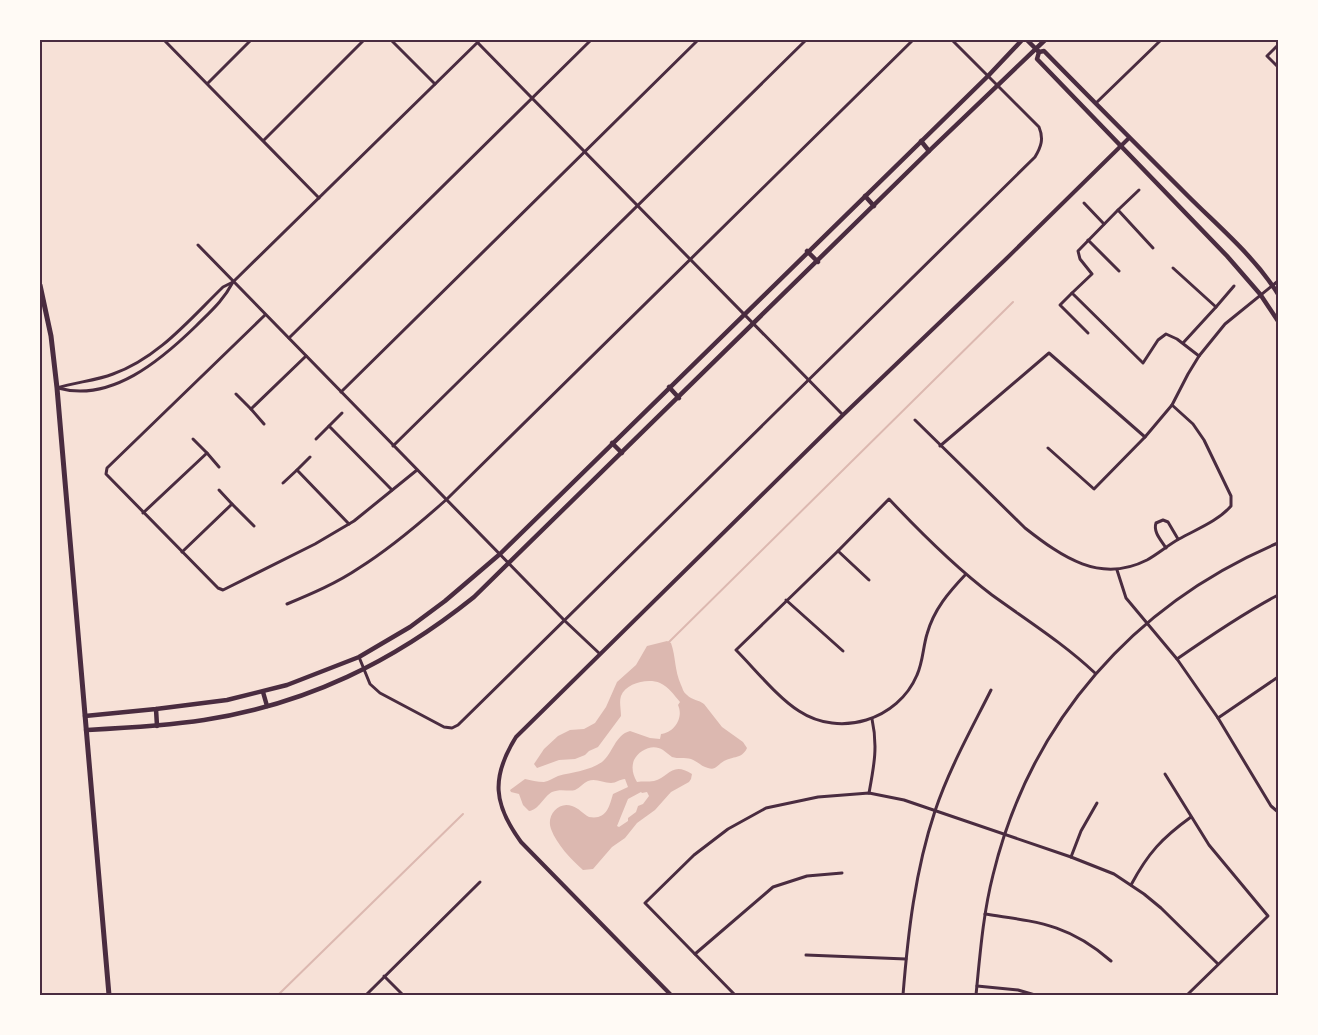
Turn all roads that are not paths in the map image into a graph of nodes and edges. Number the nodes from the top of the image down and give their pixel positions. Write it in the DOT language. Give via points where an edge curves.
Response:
graph roads {
  1 [pos="164,40"];
  2 [pos="252,40"];
  3 [pos="364,40"];
  4 [pos="391,40"];
  5 [pos="591,40"];
  6 [pos="698,40"];
  7 [pos="806,40"];
  8 [pos="913,40"];
  9 [pos="952,40"];
  10 [pos="1022,40"];
  11 [pos="1027,40"];
  12 [pos="1046,40"];
  13 [pos="1161,40"];
  14 [pos="479,41"];
  15 [pos="1278,45"];
  16 [pos="1038,50"];
  17 [pos="1278,67"];
  18 [pos="988,76"];
  19 [pos="208,83"];
  20 [pos="435,84"];
  21 [pos="998,85"];
  22 [pos="532,99"];
  23 [pos="1096,103"];
  24 [pos="1129,138"];
  25 [pos="264,140"];
  26 [pos="921,141"];
  27 [pos="1120,146"];
  28 [pos="585,151"];
  29 [pos="929,151"];
  30 [pos="1139,190"];
  31 [pos="865,196"];
  32 [pos="319,198"];
  33 [pos="1084,203"];
  34 [pos="638,205"];
  35 [pos="874,206"];
  36 [pos="1118,210"];
  37 [pos="1104,224"];
  38 [pos="1088,240"];
  39 [pos="198,245"];
  40 [pos="1153,248"];
  41 [pos="807,251"];
  42 [pos="691,258"];
  43 [pos="818,262"];
  44 [pos="1173,268"];
  45 [pos="1119,271"];
  46 [pos="1278,281"];
  47 [pos="233,282"];
  48 [pos="40,285"];
  49 [pos="1273,285"];
  50 [pos="1234,286"];
  51 [pos="1072,293"];
  52 [pos="1260,294"];
  53 [pos="1278,294"];
  54 [pos="1216,307"];
  55 [pos="265,314"];
  56 [pos="744,315"];
  57 [pos="1278,321"];
  58 [pos="754,324"];
  59 [pos="1088,333"];
  60 [pos="289,338"];
  61 [pos="1183,343"];
  62 [pos="306,356"];
  63 [pos="1200,356"];
  64 [pos="810,380"];
  65 [pos="669,387"];
  66 [pos="57,388"];
  67 [pos="342,392"];
  68 [pos="236,394"];
  69 [pos="679,398"];
  70 [pos="1172,405"];
  71 [pos="251,409"];
  72 [pos="342,413"];
  73 [pos="843,414"];
  74 [pos="915,420"];
  75 [pos="264,424"];
  76 [pos="329,426"];
  77 [pos="1145,437"];
  78 [pos="316,438"];
  79 [pos="193,439"];
  80 [pos="612,443"];
  81 [pos="393,446"];
  82 [pos="940,446"];
  83 [pos="1048,448"];
  84 [pos="206,453"];
  85 [pos="622,453"];
  86 [pos="310,457"];
  87 [pos="220,467"];
  88 [pos="297,470"];
  89 [pos="417,470"];
  90 [pos="283,483"];
  91 [pos="219,490"];
  92 [pos="392,490"];
  93 [pos="447,499"];
  94 [pos="232,504"];
  95 [pos="144,513"];
  96 [pos="349,524"];
  97 [pos="254,526"];
  98 [pos="1178,540"];
  99 [pos="1278,543"];
  100 [pos="1166,548"];
  101 [pos="838,551"];
  102 [pos="182,552"];
  103 [pos="500,554"];
  104 [pos="510,563"];
  105 [pos="1117,570"];
  106 [pos="966,574"];
  107 [pos="869,580"];
  108 [pos="1278,596"];
  109 [pos="786,600"];
  110 [pos="287,604"];
  111 [pos="565,621"];
  112 [pos="1146,623"];
  113 [pos="843,651"];
  114 [pos="600,654"];
  115 [pos="359,657"];
  116 [pos="1177,659"];
  117 [pos="363,670"];
  118 [pos="1095,673"];
  119 [pos="1278,677"];
  120 [pos="991,690"];
  121 [pos="263,692"];
  122 [pos="267,706"];
  123 [pos="156,709"];
  124 [pos="85,716"];
  125 [pos="1218,718"];
  126 [pos="872,720"];
  127 [pos="157,726"];
  128 [pos="86,730"];
  129 [pos="1165,774"];
  130 [pos="869,793"];
  131 [pos="1096,803"];
  132 [pos="935,811"];
  133 [pos="1278,812"];
  134 [pos="1191,816"];
  135 [pos="1004,834"];
  136 [pos="1071,857"];
  137 [pos="842,873"];
  138 [pos="480,882"];
  139 [pos="1131,885"];
  140 [pos="985,914"];
  141 [pos="695,954"];
  142 [pos="806,955"];
  143 [pos="906,959"];
  144 [pos="1111,961"];
  145 [pos="1218,964"];
  146 [pos="384,976"];
  147 [pos="977,986"];
  148 [pos="109,995"];
  149 [pos="366,995"];
  150 [pos="403,995"];
  151 [pos="671,995"];
  152 [pos="735,995"];
  153 [pos="903,995"];
  154 [pos="976,995"];
  155 [pos="1035,995"];
  156 [pos="1187,995"];
  1 -- 19 [label="street"];
  2 -- 19 [label="street"];
  3 -- 25 [label="street"];
  4 -- 20 [label="street"];
  5 -- 22 [label="street"];
  6 -- 28 [label="street"];
  7 -- 34 [label="street"];
  8 -- 42 [label="street"];
  9 -- 18 [label="street"];
  10 -- 18 [label="main road"];
  11 -- 16 [label="main road"];
  12 -- 16 [label="main road"];
  13 -- 23 [label="street"];
  14 -- 20 [label="street"];
  14 -- 22 [label="street"];
  15 -- 17 [label="street" via="1267,56"];
  16 -- 21 [label="main road"];
  16 -- 23 [label="main road" via="1044,51"];
  16 -- 27 [label="main road" via="1037,59"];
  18 -- 21 [label="street"];
  18 -- 26 [label="main road"];
  19 -- 25 [label="street"];
  20 -- 32 [label="street"];
  21 -- 29 [label="main road"];
  21 -- 64 [label="street" via="1039,128 1042,140 1035,157"];
  22 -- 28 [label="street"];
  22 -- 60 [label="street"];
  23 -- 24 [label="main road"];
  24 -- 27 [label="street"];
  24 -- 49 [label="main road" via="1243,250"];
  25 -- 32 [label="street"];
  26 -- 29 [label="main road"];
  26 -- 31 [label="main road"];
  27 -- 52 [label="main road"];
  27 -- 73 [label="street"];
  28 -- 34 [label="street"];
  28 -- 67 [label="street"];
  29 -- 35 [label="main road"];
  30 -- 36 [label="street"];
  31 -- 35 [label="main road"];
  31 -- 41 [label="main road"];
  32 -- 47 [label="street"];
  33 -- 37 [label="street"];
  34 -- 42 [label="street"];
  34 -- 81 [label="street"];
  35 -- 43 [label="main road"];
  36 -- 37 [label="street"];
  36 -- 40 [label="street"];
  37 -- 38 [label="street"];
  38 -- 45 [label="street"];
  38 -- 51 [label="street" via="1078,251 1092,274"];
  39 -- 47 [label="street"];
  41 -- 43 [label="main road"];
  41 -- 56 [label="main road"];
  42 -- 56 [label="street"];
  42 -- 93 [label="street"];
  43 -- 58 [label="main road"];
  44 -- 54 [label="street"];
  46 -- 49 [label="street"];
  47 -- 55 [label="street"];
  47 -- 66 [label="street" via="145,360 112,375"];
  47 -- 66 [label="street" via="225,297 148,368 93,390 73,392"];
  48 -- 66 [label="main road" via="51,336"];
  49 -- 52 [label="street"];
  49 -- 53 [label="main road"];
  50 -- 54 [label="street"];
  51 -- 59 [label="street" via="1060,305"];
  51 -- 61 [label="street" via="1143,363 1158,340 1166,334"];
  52 -- 57 [label="main road"];
  52 -- 63 [label="street" via="1225,324"];
  54 -- 61 [label="street"];
  55 -- 60 [label="street"];
  55 -- 95 [label="street" via="107,468 106,474"];
  56 -- 58 [label="street"];
  56 -- 65 [label="main road"];
  58 -- 64 [label="street"];
  58 -- 69 [label="main road"];
  60 -- 62 [label="street"];
  61 -- 63 [label="street"];
  62 -- 67 [label="street"];
  62 -- 71 [label="street"];
  63 -- 70 [label="street"];
  64 -- 73 [label="street"];
  64 -- 111 [label="street"];
  65 -- 69 [label="main road"];
  65 -- 80 [label="main road"];
  66 -- 124 [label="main road"];
  67 -- 81 [label="street"];
  68 -- 71 [label="street"];
  69 -- 85 [label="main road"];
  70 -- 77 [label="street"];
  70 -- 98 [label="street" via="1193,424 1204,440 1231,496 1231,506 1224,514"];
  71 -- 75 [label="street"];
  72 -- 76 [label="street"];
  73 -- 114 [label="street"];
  74 -- 82 [label="street"];
  76 -- 78 [label="street"];
  76 -- 92 [label="street"];
  77 -- 82 [label="street" via="1049,353"];
  77 -- 83 [label="street" via="1094,489"];
  79 -- 84 [label="street"];
  80 -- 85 [label="main road"];
  80 -- 103 [label="main road"];
  81 -- 89 [label="street"];
  82 -- 105 [label="street" via="1039,539 1084,566"];
  84 -- 87 [label="street"];
  84 -- 95 [label="street"];
  85 -- 104 [label="main road"];
  86 -- 88 [label="street"];
  88 -- 90 [label="street"];
  88 -- 96 [label="street"];
  89 -- 92 [label="street"];
  89 -- 93 [label="street"];
  91 -- 94 [label="street"];
  92 -- 96 [label="street"];
  93 -- 103 [label="street"];
  93 -- 110 [label="street" via="402,538 358,569"];
  94 -- 97 [label="street"];
  94 -- 102 [label="street"];
  95 -- 102 [label="street"];
  96 -- 102 [label="street" via="223,590"];
  98 -- 100 [label="street"];
  98 -- 100 [label="street" via="1168,522 1156,523 1156,533"];
  99 -- 112 [label="street" via="1221,570"];
  100 -- 105 [label="street" via="1148,560"];
  101 -- 106 [label="street" via="889,499"];
  101 -- 107 [label="street"];
  101 -- 109 [label="street"];
  103 -- 104 [label="street"];
  103 -- 115 [label="main road" via="410,627"];
  104 -- 111 [label="street"];
  104 -- 117 [label="main road" via="440,624"];
  105 -- 112 [label="street" via="1126,598"];
  106 -- 118 [label="street" via="1058,640"];
  106 -- 126 [label="street" via="939,605 927,633 918,675 908,691 888,711"];
  108 -- 116 [label="street" via="1250,610"];
  109 -- 113 [label="street"];
  109 -- 126 [label="street" via="736,650 787,702 811,718 840,724"];
  111 -- 114 [label="street"];
  111 -- 117 [label="street" via="452,728 438,725 380,692 370,684"];
  112 -- 116 [label="street"];
  112 -- 118 [label="street"];
  114 -- 151 [label="street" via="516,738 502,762 498,792 508,822 521,842"];
  115 -- 117 [label="street"];
  115 -- 121 [label="main road"];
  116 -- 125 [label="street"];
  117 -- 122 [label="main road"];
  118 -- 135 [label="street" via="1068,709 1034,765"];
  119 -- 125 [label="street"];
  120 -- 132 [label="street" via="953,765"];
  121 -- 122 [label="main road"];
  121 -- 123 [label="main road" via="210,703"];
  122 -- 127 [label="main road" via="239,714"];
  123 -- 124 [label="main road"];
  123 -- 127 [label="main road"];
  124 -- 128 [label="main road"];
  125 -- 133 [label="street" via="1271,806"];
  126 -- 130 [label="street" via="876,750"];
  127 -- 128 [label="main road"];
  128 -- 148 [label="main road"];
  129 -- 134 [label="street"];
  130 -- 132 [label="street"];
  130 -- 141 [label="street" via="818,797 766,808 721,834 694,855 645,903"];
  131 -- 136 [label="street"];
  132 -- 135 [label="street"];
  132 -- 143 [label="street" via="917,883"];
  134 -- 139 [label="street" via="1160,842"];
  134 -- 145 [label="street" via="1214,851 1268,916"];
  135 -- 136 [label="street"];
  135 -- 140 [label="street"];
  136 -- 139 [label="street" via="1114,874"];
  137 -- 141 [label="street" via="807,876 773,887"];
  138 -- 146 [label="street"];
  139 -- 145 [label="street" via="1161,908"];
  140 -- 144 [label="street" via="1040,922 1058,928 1084,940"];
  140 -- 147 [label="street"];
  141 -- 152 [label="street"];
  142 -- 143 [label="street"];
  143 -- 153 [label="street"];
  145 -- 156 [label="street"];
  146 -- 149 [label="street"];
  146 -- 150 [label="street"];
  147 -- 154 [label="street"];
  147 -- 155 [label="street"];
}
